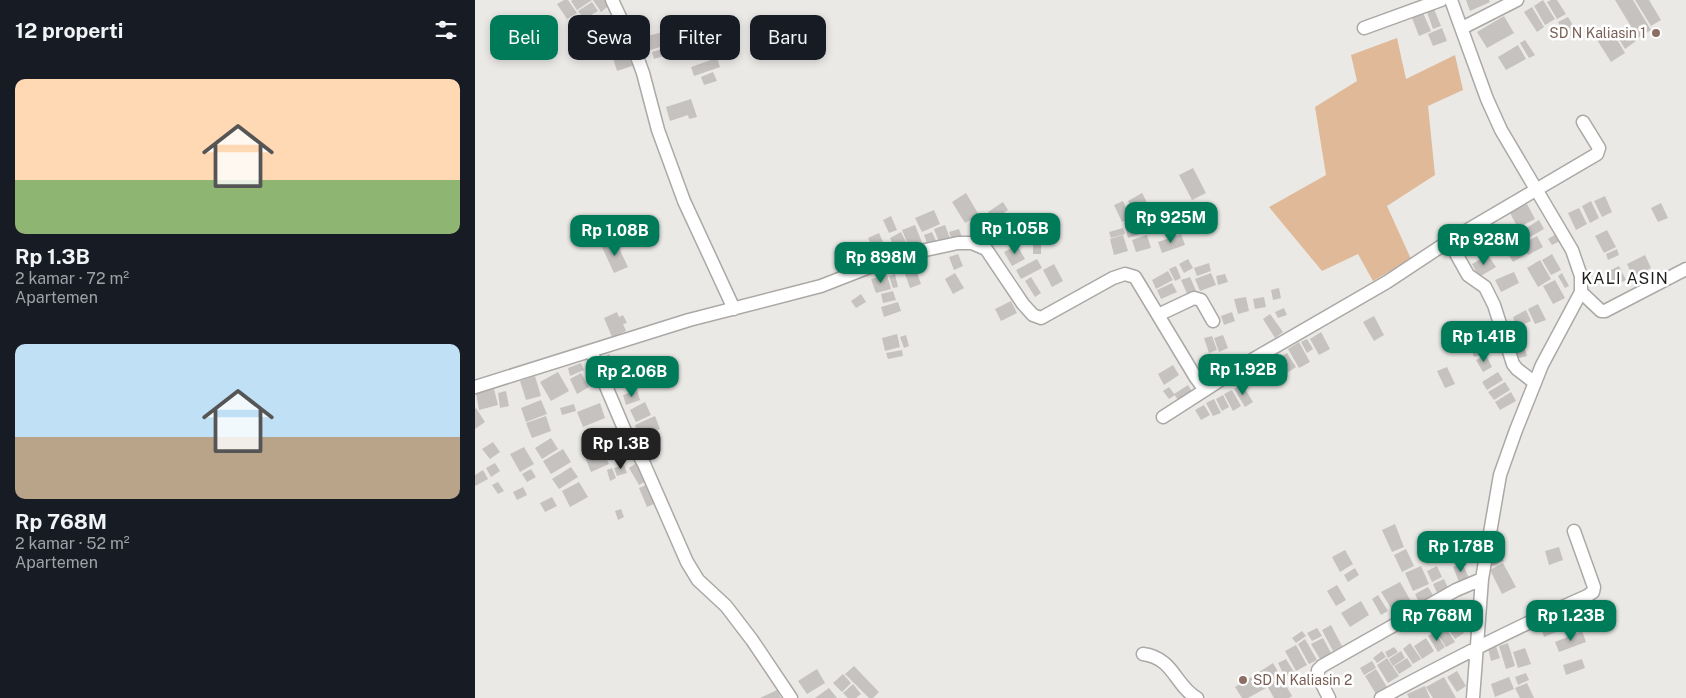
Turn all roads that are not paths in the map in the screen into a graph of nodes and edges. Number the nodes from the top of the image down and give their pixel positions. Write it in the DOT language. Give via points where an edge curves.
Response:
graph roads {
  1 [pos="611,0"];
  2 [pos="1441,0"];
  3 [pos="1451,0"];
  4 [pos="1517,0"];
  5 [pos="1364,28"];
  6 [pos="1462,28"];
  7 [pos="1583,122"];
  8 [pos="1535,190"];
  9 [pos="1449,241"];
  10 [pos="1686,269"];
  11 [pos="1581,292"];
  12 [pos="734,309"];
  13 [pos="1158,315"];
  14 [pos="1213,321"];
  15 [pos="591,350"];
  16 [pos="1535,383"];
  17 [pos="475,387"];
  18 [pos="1205,390"];
  19 [pos="1163,417"];
  20 [pos="1574,531"];
  21 [pos="1482,579"];
  22 [pos="1477,646"];
  23 [pos="1143,654"];
  24 [pos="791,698"];
  25 [pos="1197,698"];
  26 [pos="1329,698"];
  27 [pos="1381,698"];
  28 [pos="1473,698"];
  1 -- 12 [label="street" via="640,65 658,130 684,201"];
  2 -- 5 [label="street"];
  3 -- 6 [label="street"];
  4 -- 6 [label="street"];
  6 -- 8 [label="street" via="1487,99"];
  7 -- 8 [label="street" via="1599,148 1598,153"];
  8 -- 9 [label="street"];
  8 -- 11 [label="street" via="1572,250 1581,276"];
  9 -- 16 [label="street" via="1468,275 1485,287 1513,364"];
  9 -- 18 [label="street"];
  10 -- 11 [label="street" via="1601,311"];
  11 -- 16 [label="street"];
  12 -- 13 [label="street" via="821,286 911,253 972,243 986,249 1033,315 1041,318 1125,274 1135,277"];
  12 -- 15 [label="street"];
  13 -- 14 [label="street" via="1194,298 1201,300"];
  13 -- 18 [label="street"];
  15 -- 17 [label="street"];
  15 -- 24 [label="street" via="687,562 698,580 726,606"];
  16 -- 21 [label="street" via="1500,476"];
  18 -- 19 [label="street"];
  20 -- 22 [label="street" via="1593,592"];
  21 -- 22 [label="street"];
  21 -- 26 [label="street" via="1456,590 1322,666 1318,676"];
  22 -- 27 [label="street"];
  22 -- 28 [label="street"];
  23 -- 25 [label="street" via="1162,661"];
}
